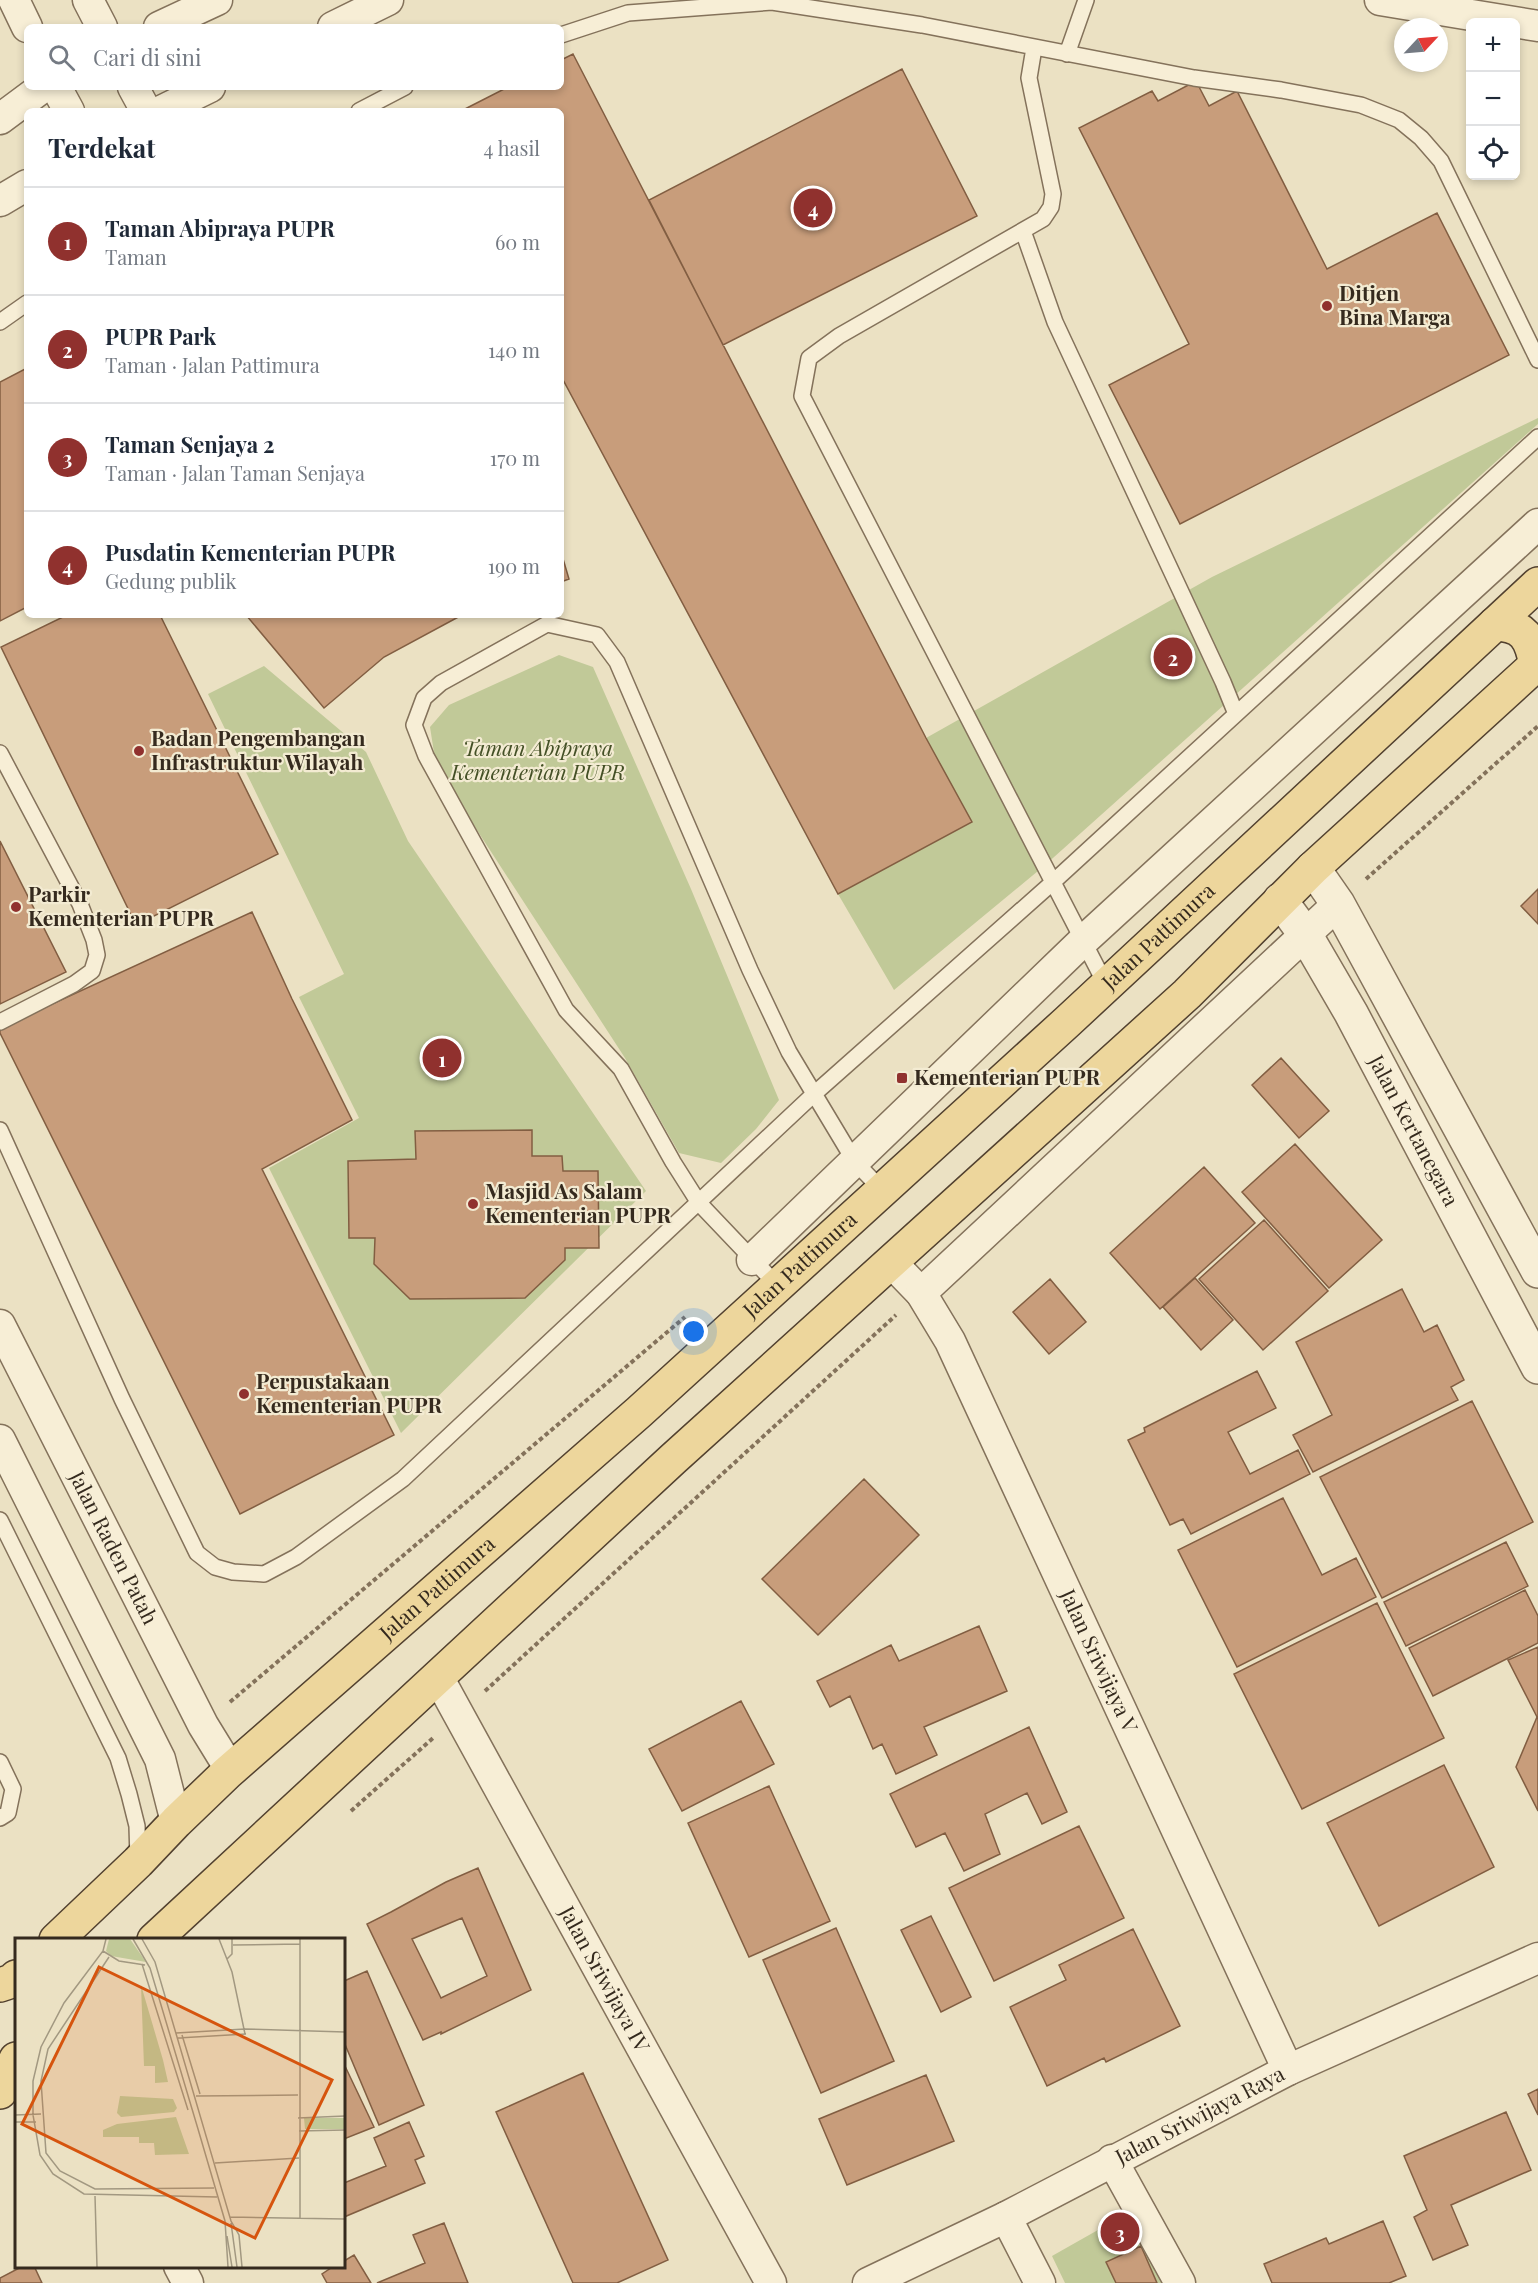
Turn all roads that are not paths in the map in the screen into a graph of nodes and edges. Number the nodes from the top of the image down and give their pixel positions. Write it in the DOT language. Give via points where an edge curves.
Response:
graph roads {
  1 [pos="14,0"];
  2 [pos="88,0"];
  3 [pos="217,0"];
  4 [pos="388,0"];
  5 [pos="1086,0"];
  6 [pos="1380,0"];
  7 [pos="26,24"];
  8 [pos="100,24"];
  9 [pos="165,24"];
  10 [pos="339,24"];
  11 [pos="1538,26"];
  12 [pos="564,34"];
  13 [pos="1034,48"];
  14 [pos="1066,54"];
  15 [pos="39,90"];
  16 [pos="58,90"];
  17 [pos="136,90"];
  18 [pos="204,90"];
  19 [pos="400,90"];
  20 [pos="67,108"];
  21 [pos="144,108"];
  22 [pos="167,108"];
  23 [pos="370,108"];
  24 [pos="0,119"];
  25 [pos="24,187"];
  26 [pos="0,201"];
  27 [pos="1023,231"];
  28 [pos="24,305"];
  29 [pos="0,322"];
  30 [pos="1538,360"];
  31 [pos="1538,437"];
  32 [pos="1538,524"];
  33 [pos="1538,584"];
  34 [pos="1495,624"];
  35 [pos="1537,664"];
  36 [pos="1236,714"];
  37 [pos="0,753"];
  38 [pos="1313,868"];
  39 [pos="1048,876"];
  40 [pos="1280,900"];
  41 [pos="1338,904"];
  42 [pos="1305,934"];
  43 [pos="1083,941"];
  44 [pos="1106,985"];
  45 [pos="0,1022"];
  46 [pos="814,1094"];
  47 [pos="0,1130"];
  48 [pos="855,1162"];
  49 [pos="882,1190"];
  50 [pos="699,1203"];
  51 [pos="752,1260"];
  52 [pos="891,1262"];
  53 [pos="1538,1271"];
  54 [pos="778,1286"];
  55 [pos="921,1293"];
  56 [pos="0,1325"];
  57 [pos="1538,1367"];
  58 [pos="0,1440"];
  59 [pos="0,1520"];
  60 [pos="438,1677"];
  61 [pos="0,1762"];
  62 [pos="230,1769"];
  63 [pos="0,1818"];
  64 [pos="176,1822"];
  65 [pos="138,1862"];
  66 [pos="58,1938"];
  67 [pos="156,1938"];
  68 [pos="1538,1958"];
  69 [pos="15,2039"];
  70 [pos="0,2049"];
  71 [pos="15,2061"];
  72 [pos="1288,2070"];
  73 [pos="0,2092"];
  74 [pos="1112,2160"];
  75 [pos="1006,2217"];
  76 [pos="180,2268"];
  77 [pos="188,2283"];
  78 [pos="771,2283"];
  79 [pos="868,2283"];
  80 [pos="1040,2283"];
  81 [pos="1180,2283"];
  1 -- 7 [label="street"];
  2 -- 8 [label="street"];
  3 -- 9 [label="street"];
  4 -- 10 [label="street"];
  5 -- 14 [label="lane"];
  6 -- 11 [label="street"];
  12 -- 13 [label="lane" via="628,13 772,2 921,25"];
  13 -- 14 [label="lane"];
  13 -- 27 [label="lane" via="1029,78 1053,194 1043,219"];
  14 -- 30 [label="lane" via="1361,105 1399,120 1441,161"];
  15 -- 24 [label="street"];
  16 -- 20 [label="street"];
  17 -- 21 [label="street"];
  18 -- 22 [label="street"];
  19 -- 23 [label="lane"];
  25 -- 26 [label="street"];
  27 -- 36 [label="lane" via="1055,322"];
  27 -- 39 [label="lane" via="839,336 809,358 802,396"];
  28 -- 29 [label="lane"];
  31 -- 36 [label="lane"];
  32 -- 43 [label="street, Jalan Pattimura"];
  33 -- 34 [label="main road, Jalan Pattimura"];
  34 -- 35 [label="main road" via="1511,624 1525,635"];
  34 -- 44 [label="main road, Jalan Pattimura"];
  35 -- 38 [label="main road"];
  36 -- 39 [label="lane"];
  37 -- 45 [label="lane" via="80,904 97,955 92,971 74,984"];
  38 -- 40 [label="main road"];
  38 -- 41 [label="street, Jalan Kertanegara"];
  39 -- 43 [label="lane"];
  39 -- 46 [label="lane"];
  40 -- 42 [label="street, Jalan Kertanegara"];
  40 -- 52 [label="main road" via="1187,994"];
  41 -- 42 [label="street"];
  41 -- 53 [label="street, Jalan Kertanegara"];
  42 -- 55 [label="street"];
  42 -- 57 [label="street, Jalan Kertanegara" via="1351,1013"];
  43 -- 44 [label="lane"];
  43 -- 48 [label="street, Jalan Pattimura"];
  44 -- 49 [label="main road, Jalan Pattimura"];
  46 -- 48 [label="lane"];
  46 -- 50 [label="lane"];
  46 -- 50 [label="lane" via="750,970 617,662 597,635 547,624 441,683 424,698 414,725 453,808 566,1010 621,1069"];
  47 -- 50 [label="lane" via="197,1553 215,1567 233,1572 264,1574 296,1557 403,1479"];
  48 -- 49 [label="lane"];
  48 -- 51 [label="street, Jalan Pattimura"];
  49 -- 54 [label="main road, Jalan Pattimura"];
  50 -- 51 [label="lane"];
  51 -- 54 [label="lane"];
  52 -- 55 [label="street, Jalan Sriwijaya V"];
  52 -- 60 [label="main road"];
  54 -- 62 [label="main road, Jalan Pattimura"];
  55 -- 72 [label="street, Jalan Sriwijaya V" via="955,1352"];
  56 -- 62 [label="street, Jalan Raden Patah" via="203,1725"];
  58 -- 64 [label="street" via="160,1759"];
  59 -- 65 [label="lane" via="118,1758 137,1827"];
  60 -- 67 [label="main road"];
  60 -- 78 [label="street, Jalan Sriwijaya IV"];
  61 -- 63 [label="lane" via="13,1789 8,1813"];
  62 -- 64 [label="main road, Jalan Pattimura"];
  64 -- 65 [label="main road, Jalan Pattimura"];
  65 -- 66 [label="main road, Jalan Pattimura"];
  68 -- 72 [label="street, Jalan Sriwijaya Raya"];
  69 -- 70 [label="main road"];
  71 -- 73 [label="main road"];
  72 -- 74 [label="street, Jalan Sriwijaya Raya"];
  74 -- 75 [label="street, Jalan Sriwijaya Raya"];
  74 -- 81 [label="street"];
  75 -- 79 [label="street, Jalan Sriwijaya Raya"];
  75 -- 80 [label="street"];
  76 -- 77 [label="street"];
}
